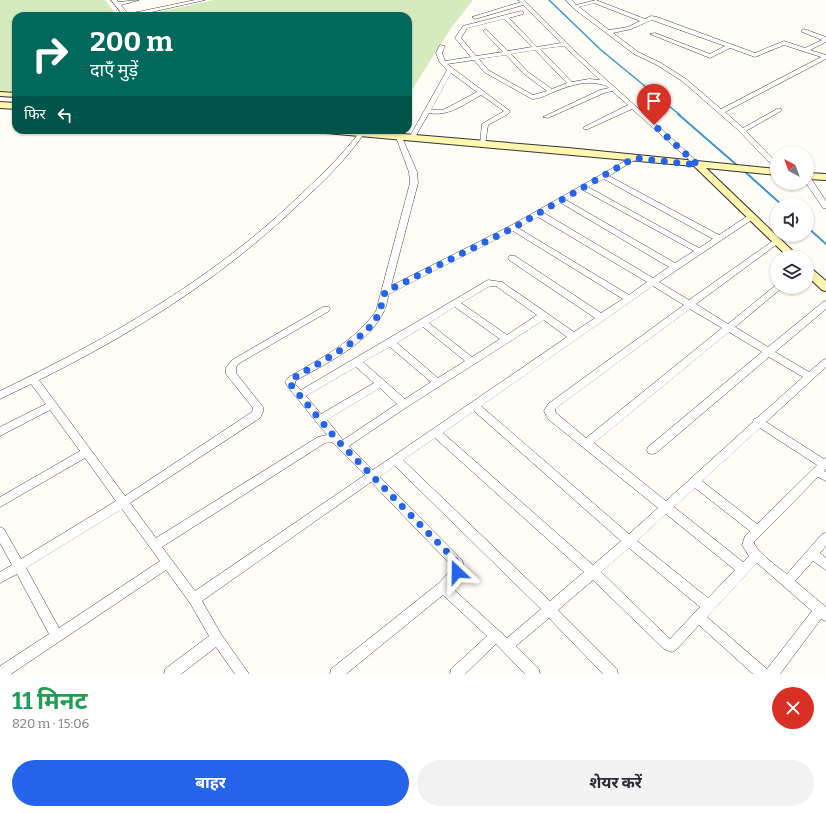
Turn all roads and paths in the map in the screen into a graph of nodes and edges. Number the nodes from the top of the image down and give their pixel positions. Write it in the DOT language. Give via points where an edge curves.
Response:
graph roads {
  1 [pos="136,0"];
  2 [pos="202,0"];
  3 [pos="569,0"];
  4 [pos="595,0"];
  5 [pos="115,2"];
  6 [pos="522,2"];
  7 [pos="575,7"];
  8 [pos="124,12"];
  9 [pos="146,12"];
  10 [pos="521,12"];
  11 [pos="475,17"];
  12 [pos="505,17"];
  13 [pos="645,21"];
  14 [pos="486,31"];
  15 [pos="804,31"];
  16 [pos="608,32"];
  17 [pos="653,34"];
  18 [pos="826,39"];
  19 [pos="564,44"];
  20 [pos="442,46"];
  21 [pos="730,46"];
  22 [pos="535,47"];
  23 [pos="805,50"];
  24 [pos="506,52"];
  25 [pos="826,57"];
  26 [pos="475,58"];
  27 [pos="443,62"];
  28 [pos="450,70"];
  29 [pos="571,84"];
  30 [pos="611,86"];
  31 [pos="552,91"];
  32 [pos="481,93"];
  33 [pos="0,94"];
  34 [pos="12,95"];
  35 [pos="0,100"];
  36 [pos="12,101"];
  37 [pos="0,105"];
  38 [pos="12,106"];
  39 [pos="632,106"];
  40 [pos="778,110"];
  41 [pos="426,111"];
  42 [pos="721,112"];
  43 [pos="546,117"];
  44 [pos="586,128"];
  45 [pos="742,131"];
  46 [pos="361,134"];
  47 [pos="399,137"];
  48 [pos="412,138"];
  49 [pos="483,144"];
  50 [pos="634,158"];
  51 [pos="770,163"];
  52 [pos="703,166"];
  53 [pos="770,170"];
  54 [pos="604,176"];
  55 [pos="814,176"];
  56 [pos="826,177"];
  57 [pos="584,188"];
  58 [pos="814,189"];
  59 [pos="562,201"];
  60 [pos="826,206"];
  61 [pos="539,214"];
  62 [pos="752,217"];
  63 [pos="513,228"];
  64 [pos="770,234"];
  65 [pos="718,238"];
  66 [pos="774,242"];
  67 [pos="779,242"];
  68 [pos="787,250"];
  69 [pos="699,251"];
  70 [pos="512,258"];
  71 [pos="676,267"];
  72 [pos="814,276"];
  73 [pos="653,282"];
  74 [pos="826,287"];
  75 [pos="385,292"];
  76 [pos="770,294"];
  77 [pos="629,299"];
  78 [pos="455,303"];
  79 [pos="690,304"];
  80 [pos="826,304"];
  81 [pos="326,309"];
  82 [pos="543,316"];
  83 [pos="602,318"];
  84 [pos="423,323"];
  85 [pos="728,328"];
  86 [pos="574,337"];
  87 [pos="507,339"];
  88 [pos="390,342"];
  89 [pos="768,352"];
  90 [pos="357,362"];
  91 [pos="471,362"];
  92 [pos="826,362"];
  93 [pos="808,376"];
  94 [pos="33,379"];
  95 [pos="381,383"];
  96 [pos="438,383"];
  97 [pos="0,395"];
  98 [pos="301,395"];
  99 [pos="404,404"];
  100 [pos="52,405"];
  101 [pos="475,406"];
  102 [pos="320,419"];
  103 [pos="758,422"];
  104 [pos="0,432"];
  105 [pos="436,433"];
  106 [pos="340,443"];
  107 [pos="587,443"];
  108 [pos="652,450"];
  109 [pos="86,453"];
  110 [pos="396,460"];
  111 [pos="822,466"];
  112 [pos="373,475"];
  113 [pos="826,477"];
  114 [pos="694,481"];
  115 [pos="0,502"];
  116 [pos="122,503"];
  117 [pos="666,506"];
  118 [pos="0,532"];
  119 [pos="758,532"];
  120 [pos="826,538"];
  121 [pos="629,540"];
  122 [pos="155,546"];
  123 [pos="812,554"];
  124 [pos="757,556"];
  125 [pos="167,563"];
  126 [pos="826,565"];
  127 [pos="19,567"];
  128 [pos="743,569"];
  129 [pos="593,572"];
  130 [pos="0,578"];
  131 [pos="787,582"];
  132 [pos="443,587"];
  133 [pos="194,599"];
  134 [pos="709,606"];
  135 [pos="550,610"];
  136 [pos="823,612"];
  137 [pos="699,617"];
  138 [pos="496,636"];
  139 [pos="57,637"];
  140 [pos="217,638"];
  141 [pos="507,646"];
  142 [pos="0,674"];
  143 [pos="170,674"];
  144 [pos="243,674"];
  145 [pos="336,674"];
  146 [pos="456,674"];
  147 [pos="534,674"];
  148 [pos="612,674"];
  149 [pos="763,674"];
  150 [pos="772,674"];
  1 -- 5 [label="street"];
  2 -- 9 [label="street"];
  3 -- 7 [label="street"];
  4 -- 7 [label="street"];
  4 -- 13 [label="street"];
  5 -- 8 [label="street"];
  6 -- 11 [label="street"];
  6 -- 19 [label="street"];
  7 -- 16 [label="street"];
  10 -- 12 [label="street"];
  12 -- 22 [label="street"];
  12 -- 26 [label="street" via="466,28 457,37"];
  13 -- 16 [label="street" via="629,28"];
  13 -- 21 [label="street" via="657,19"];
  14 -- 24 [label="street"];
  15 -- 18 [label="street"];
  16 -- 42 [label="street" via="636,53 684,80"];
  17 -- 21 [label="street" via="710,56"];
  18 -- 23 [label="street"];
  19 -- 22 [label="street"];
  19 -- 30 [label="street"];
  20 -- 27 [label="street" via="439,53"];
  21 -- 23 [label="street" via="755,55 783,43"];
  22 -- 24 [label="street"];
  22 -- 29 [label="street"];
  23 -- 25 [label="street"];
  24 -- 26 [label="street"];
  24 -- 31 [label="street" via="526,73"];
  25 -- 42 [label="street"];
  26 -- 27 [label="street"];
  26 -- 31 [label="street" via="486,70 531,97"];
  27 -- 28 [label="street"];
  28 -- 32 [label="street"];
  28 -- 41 [label="street"];
  29 -- 30 [label="street" via="588,80"];
  29 -- 31 [label="street"];
  30 -- 39 [label="street"];
  30 -- 43 [label="street"];
  32 -- 41 [label="street" via="445,112"];
  32 -- 49 [label="street" via="507,112 486,124"];
  33 -- 34 [label="main road"];
  35 -- 36 [label="main road"];
  37 -- 38 [label="main road"];
  39 -- 44 [label="street"];
  39 -- 52 [label="street"];
  40 -- 45 [label="street"];
  41 -- 48 [label="street"];
  42 -- 45 [label="street"];
  45 -- 51 [label="street"];
  46 -- 47 [label="main road"];
  46 -- 94 [label="street" via="284,216 233,259 156,312 106,342"];
  47 -- 48 [label="main road"];
  47 -- 75 [label="street" via="413,172 414,183"];
  48 -- 49 [label="main road"];
  49 -- 50 [label="main road"];
  50 -- 52 [label="main road"];
  50 -- 54 [label="street"];
  52 -- 53 [label="main road"];
  52 -- 62 [label="main road"];
  54 -- 57 [label="street"];
  54 -- 65 [label="street"];
  55 -- 56 [label="main road"];
  57 -- 59 [label="street"];
  57 -- 69 [label="street"];
  58 -- 60 [label="street"];
  59 -- 61 [label="street"];
  59 -- 71 [label="street"];
  61 -- 63 [label="street"];
  61 -- 73 [label="street"];
  62 -- 64 [label="main road"];
  62 -- 65 [label="street"];
  63 -- 75 [label="street"];
  63 -- 77 [label="street"];
  65 -- 69 [label="street"];
  66 -- 79 [label="street"];
  67 -- 68 [label="main road"];
  69 -- 71 [label="street"];
  70 -- 83 [label="street"];
  71 -- 73 [label="street"];
  72 -- 74 [label="main road"];
  73 -- 77 [label="street"];
  73 -- 79 [label="street"];
  75 -- 98 [label="street" via="380,311 364,333 292,379 291,385"];
  76 -- 85 [label="street"];
  77 -- 83 [label="street"];
  78 -- 82 [label="street" via="488,283 495,282"];
  78 -- 84 [label="street"];
  78 -- 87 [label="street"];
  79 -- 85 [label="street"];
  79 -- 107 [label="street" via="551,407 549,411 552,416"];
  80 -- 89 [label="street"];
  81 -- 116 [label="street" via="235,362 231,368 231,374 258,407 256,415"];
  82 -- 86 [label="street"];
  82 -- 87 [label="street"];
  83 -- 86 [label="street"];
  84 -- 88 [label="street"];
  84 -- 91 [label="street"];
  85 -- 89 [label="street"];
  85 -- 107 [label="street"];
  86 -- 101 [label="street"];
  87 -- 91 [label="street"];
  88 -- 90 [label="street"];
  88 -- 96 [label="street"];
  89 -- 93 [label="street"];
  89 -- 108 [label="street"];
  90 -- 95 [label="street"];
  90 -- 98 [label="street"];
  91 -- 96 [label="street"];
  92 -- 93 [label="street"];
  93 -- 103 [label="street"];
  94 -- 97 [label="street"];
  94 -- 100 [label="street"];
  95 -- 99 [label="street"];
  95 -- 102 [label="street"];
  96 -- 99 [label="street"];
  98 -- 102 [label="street"];
  99 -- 106 [label="street"];
  100 -- 104 [label="street"];
  100 -- 109 [label="street"];
  101 -- 105 [label="street"];
  101 -- 121 [label="street"];
  102 -- 106 [label="street"];
  103 -- 111 [label="street"];
  103 -- 114 [label="street"];
  105 -- 110 [label="street"];
  105 -- 129 [label="street"];
  106 -- 112 [label="street"];
  106 -- 122 [label="street" via="331,438 322,440"];
  107 -- 117 [label="street"];
  109 -- 115 [label="street"];
  109 -- 116 [label="street"];
  110 -- 112 [label="street"];
  110 -- 135 [label="street"];
  111 -- 113 [label="street"];
  111 -- 119 [label="street"];
  112 -- 132 [label="street" via="458,564 457,572"];
  112 -- 133 [label="street"];
  114 -- 117 [label="street"];
  114 -- 119 [label="street"];
  116 -- 122 [label="street"];
  116 -- 127 [label="street"];
  117 -- 121 [label="street"];
  117 -- 128 [label="street"];
  118 -- 127 [label="street"];
  119 -- 124 [label="street" via="748,545"];
  120 -- 123 [label="street"];
  121 -- 129 [label="street"];
  121 -- 134 [label="street"];
  122 -- 125 [label="street"];
  123 -- 126 [label="street"];
  123 -- 131 [label="street"];
  124 -- 128 [label="street"];
  124 -- 131 [label="street"];
  125 -- 133 [label="street"];
  125 -- 139 [label="street"];
  127 -- 130 [label="street"];
  127 -- 139 [label="street"];
  128 -- 134 [label="street"];
  129 -- 135 [label="street"];
  129 -- 137 [label="street" via="668,645 672,646"];
  131 -- 136 [label="street"];
  132 -- 138 [label="street"];
  132 -- 145 [label="street"];
  133 -- 140 [label="street"];
  134 -- 137 [label="street"];
  135 -- 141 [label="street"];
  135 -- 148 [label="street"];
  136 -- 150 [label="street"];
  137 -- 149 [label="street"];
  138 -- 141 [label="street"];
  138 -- 146 [label="street"];
  139 -- 142 [label="street"];
  140 -- 143 [label="street"];
  140 -- 144 [label="street"];
  141 -- 147 [label="street"];
}
